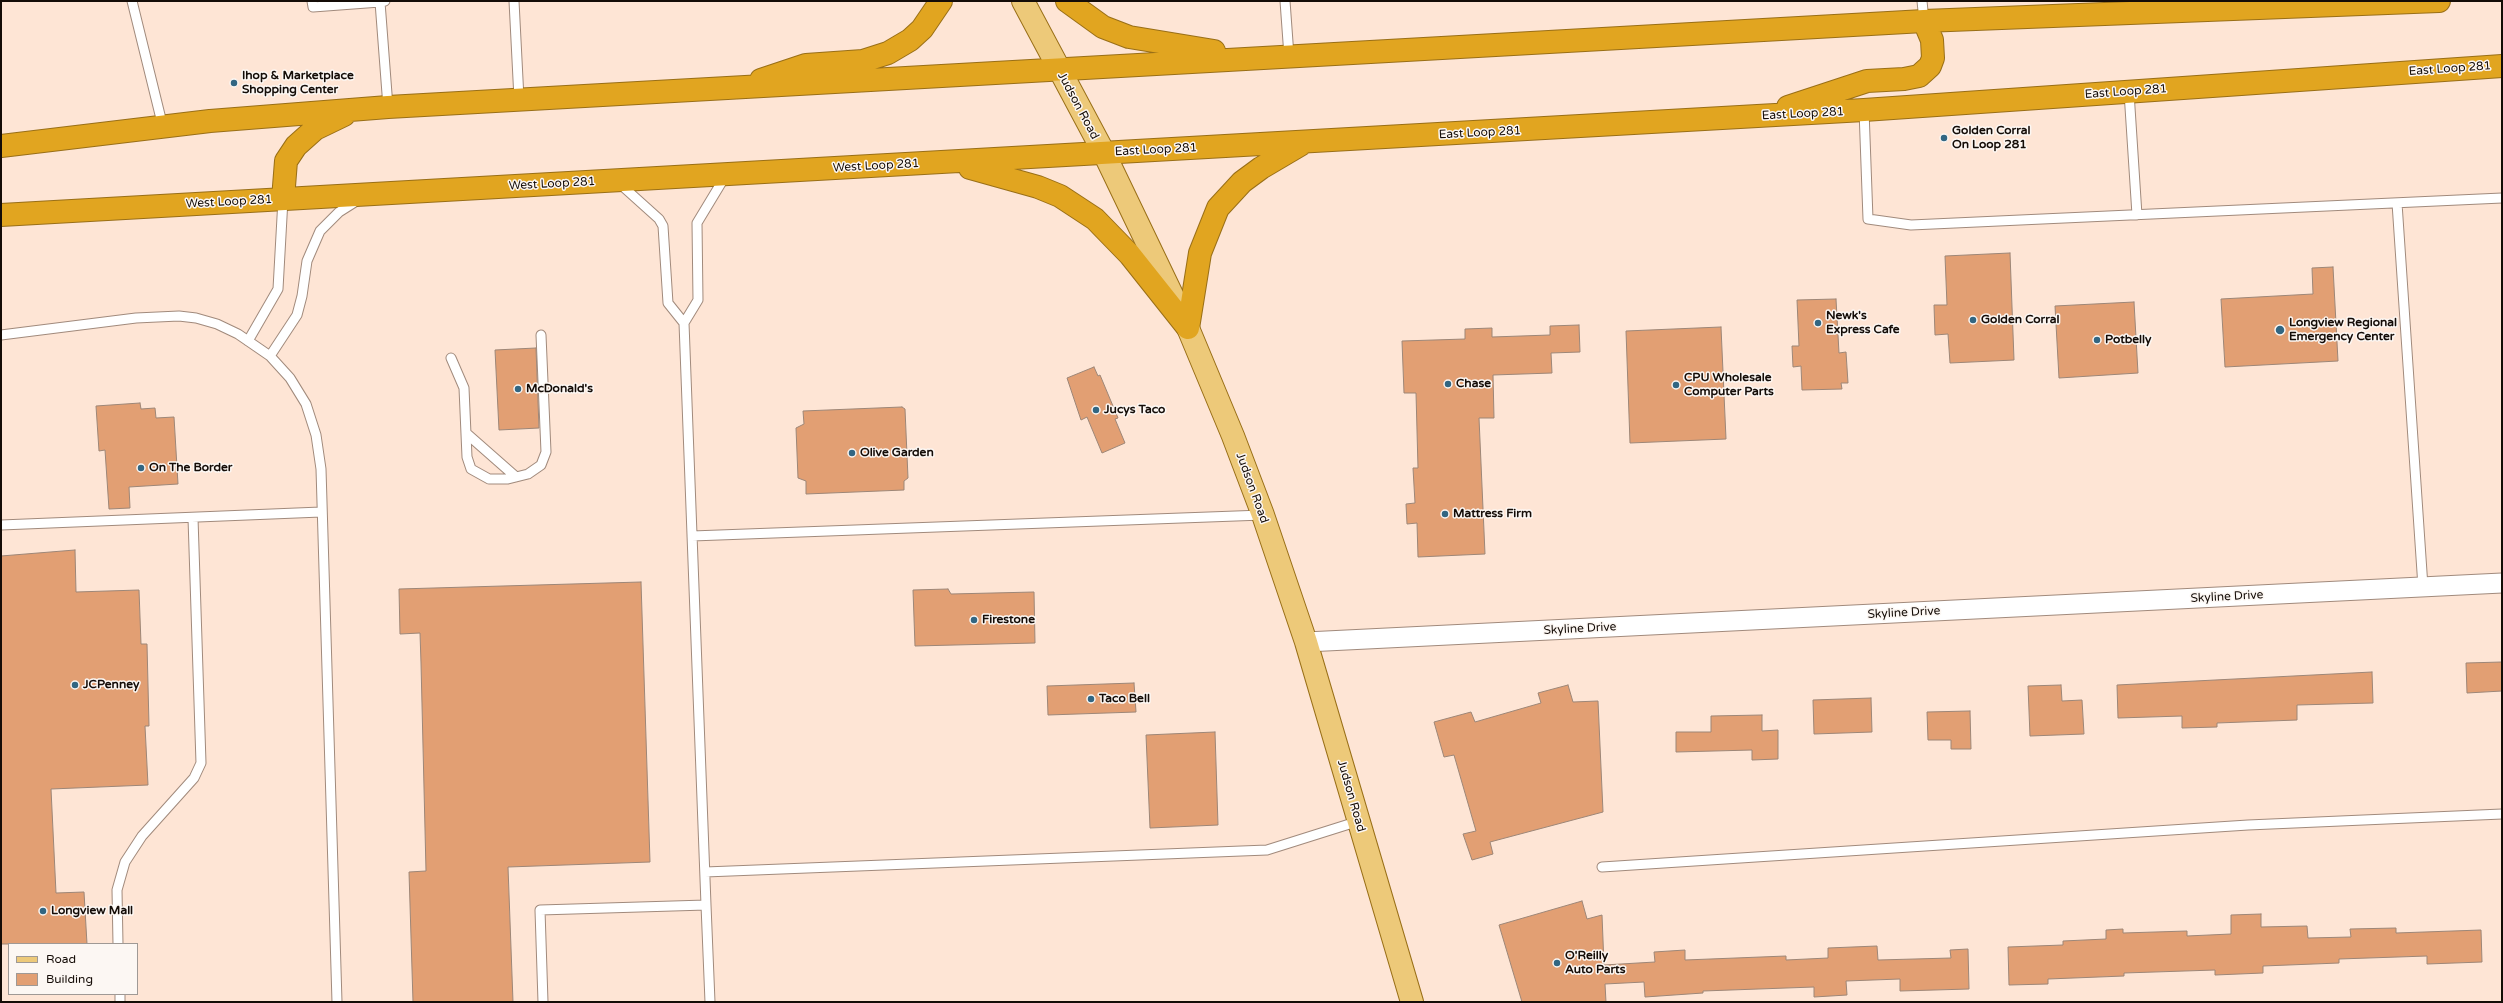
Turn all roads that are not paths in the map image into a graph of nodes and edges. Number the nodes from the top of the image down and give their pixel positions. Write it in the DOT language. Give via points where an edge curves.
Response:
graph roads {
  1 [pos="132,1"];
  2 [pos="312,1"];
  3 [pos="514,1"];
  4 [pos="941,1"];
  5 [pos="1022,1"];
  6 [pos="1067,1"];
  7 [pos="1285,1"];
  8 [pos="2439,1"];
  9 [pos="383,2"];
  10 [pos="1923,11"];
  11 [pos="1289,56"];
  12 [pos="1259,58"];
  13 [pos="2502,66"];
  14 [pos="1059,70"];
  15 [pos="730,89"];
  16 [pos="2129,92"];
  17 [pos="519,101"];
  18 [pos="388,107"];
  19 [pos="362,109"];
  20 [pos="1864,110"];
  21 [pos="1758,116"];
  22 [pos="163,127"];
  23 [pos="1304,143"];
  24 [pos="1,146"];
  25 [pos="1104,153"];
  26 [pos="941,162"];
  27 [pos="727,174"];
  28 [pos="616,180"];
  29 [pos="369,194"];
  30 [pos="2502,198"];
  31 [pos="283,199"];
  32 [pos="2397,202"];
  33 [pos="1,215"];
  34 [pos="2137,215"];
  35 [pos="684,323"];
  36 [pos="1188,328"];
  37 [pos="1,335"];
  38 [pos="541,335"];
  39 [pos="248,341"];
  40 [pos="270,356"];
  41 [pos="451,358"];
  42 [pos="466,433"];
  43 [pos="516,477"];
  44 [pos="321,512"];
  45 [pos="1263,515"];
  46 [pos="193,518"];
  47 [pos="1,525"];
  48 [pos="692,536"];
  49 [pos="2502,583"];
  50 [pos="2422,587"];
  51 [pos="1306,642"];
  52 [pos="2502,814"];
  53 [pos="1359,821"];
  54 [pos="1602,867"];
  55 [pos="705,872"];
  56 [pos="706,905"];
  57 [pos="118,943"];
  58 [pos="337,1002"];
  59 [pos="543,1002"];
  60 [pos="710,1002"];
  61 [pos="1412,1002"];
  1 -- 22 [label="lane"];
  2 -- 9 [label="lane" via="313,7"];
  3 -- 17 [label="lane"];
  4 -- 15 [label="highway" via="922,29 898,48 882,56 864,61 806,65"];
  5 -- 14 [label="main road, Judson Road"];
  6 -- 12 [label="highway" via="1102,27 1129,37"];
  7 -- 11 [label="lane"];
  8 -- 10 [label="highway"];
  9 -- 18 [label="lane"];
  10 -- 11 [label="highway"];
  10 -- 21 [label="highway" via="1932,40 1933,58 1930,66 1919,76 1904,80 1867,82"];
  11 -- 12 [label="highway"];
  12 -- 14 [label="highway"];
  13 -- 16 [label="highway, East Loop 281"];
  14 -- 15 [label="highway"];
  14 -- 25 [label="main road, Judson Road"];
  15 -- 17 [label="highway"];
  16 -- 20 [label="highway, East Loop 281"];
  16 -- 34 [label="lane"];
  17 -- 18 [label="highway"];
  18 -- 19 [label="highway"];
  19 -- 22 [label="highway"];
  19 -- 31 [label="highway" via="315,129 296,146 285,165"];
  20 -- 21 [label="highway, East Loop 281"];
  20 -- 34 [label="lane" via="1868,219 1911,225"];
  21 -- 23 [label="highway, East Loop 281"];
  22 -- 24 [label="highway"];
  23 -- 25 [label="highway, East Loop 281"];
  23 -- 36 [label="highway" via="1242,182 1218,208 1200,253"];
  25 -- 26 [label="highway, West Loop 281"];
  25 -- 36 [label="main road, Judson Road"];
  26 -- 27 [label="highway, West Loop 281"];
  26 -- 36 [label="highway" via="1024,182 1078,206 1095,218 1115,239"];
  27 -- 28 [label="highway, West Loop 281"];
  27 -- 35 [label="lane" via="698,224 698,300"];
  28 -- 29 [label="highway, West Loop 281"];
  28 -- 35 [label="lane" via="659,219 663,226 668,303"];
  29 -- 31 [label="highway, West Loop 281"];
  29 -- 40 [label="lane" via="339,212 320,231 307,262 297,315"];
  30 -- 32 [label="lane"];
  31 -- 33 [label="highway, West Loop 281"];
  31 -- 39 [label="lane" via="278,289"];
  32 -- 34 [label="lane"];
  32 -- 50 [label="lane"];
  35 -- 48 [label="lane"];
  36 -- 45 [label="main road, Judson Road"];
  37 -- 39 [label="lane" via="136,318 179,316 217,324"];
  38 -- 43 [label="lane" via="546,452 536,470"];
  39 -- 40 [label="lane"];
  40 -- 44 [label="lane" via="295,385 310,413 319,451"];
  41 -- 42 [label="lane" via="464,388"];
  42 -- 43 [label="lane"];
  42 -- 43 [label="lane" via="468,463 475,472 489,479"];
  44 -- 46 [label="lane"];
  44 -- 58 [label="lane"];
  45 -- 48 [label="lane"];
  45 -- 51 [label="main road, Judson Road"];
  46 -- 47 [label="lane"];
  46 -- 57 [label="lane" via="201,763 194,778 142,836 125,862 117,890"];
  48 -- 55 [label="lane"];
  49 -- 50 [label="street, Skyline Drive"];
  50 -- 51 [label="street, Skyline Drive"];
  51 -- 53 [label="main road, Judson Road"];
  52 -- 54 [label="lane" via="2240,826"];
  53 -- 55 [label="lane" via="1267,850"];
  53 -- 61 [label="main road, Judson Road"];
  55 -- 56 [label="lane"];
  56 -- 59 [label="lane" via="540,910"];
  56 -- 60 [label="lane"];
}
